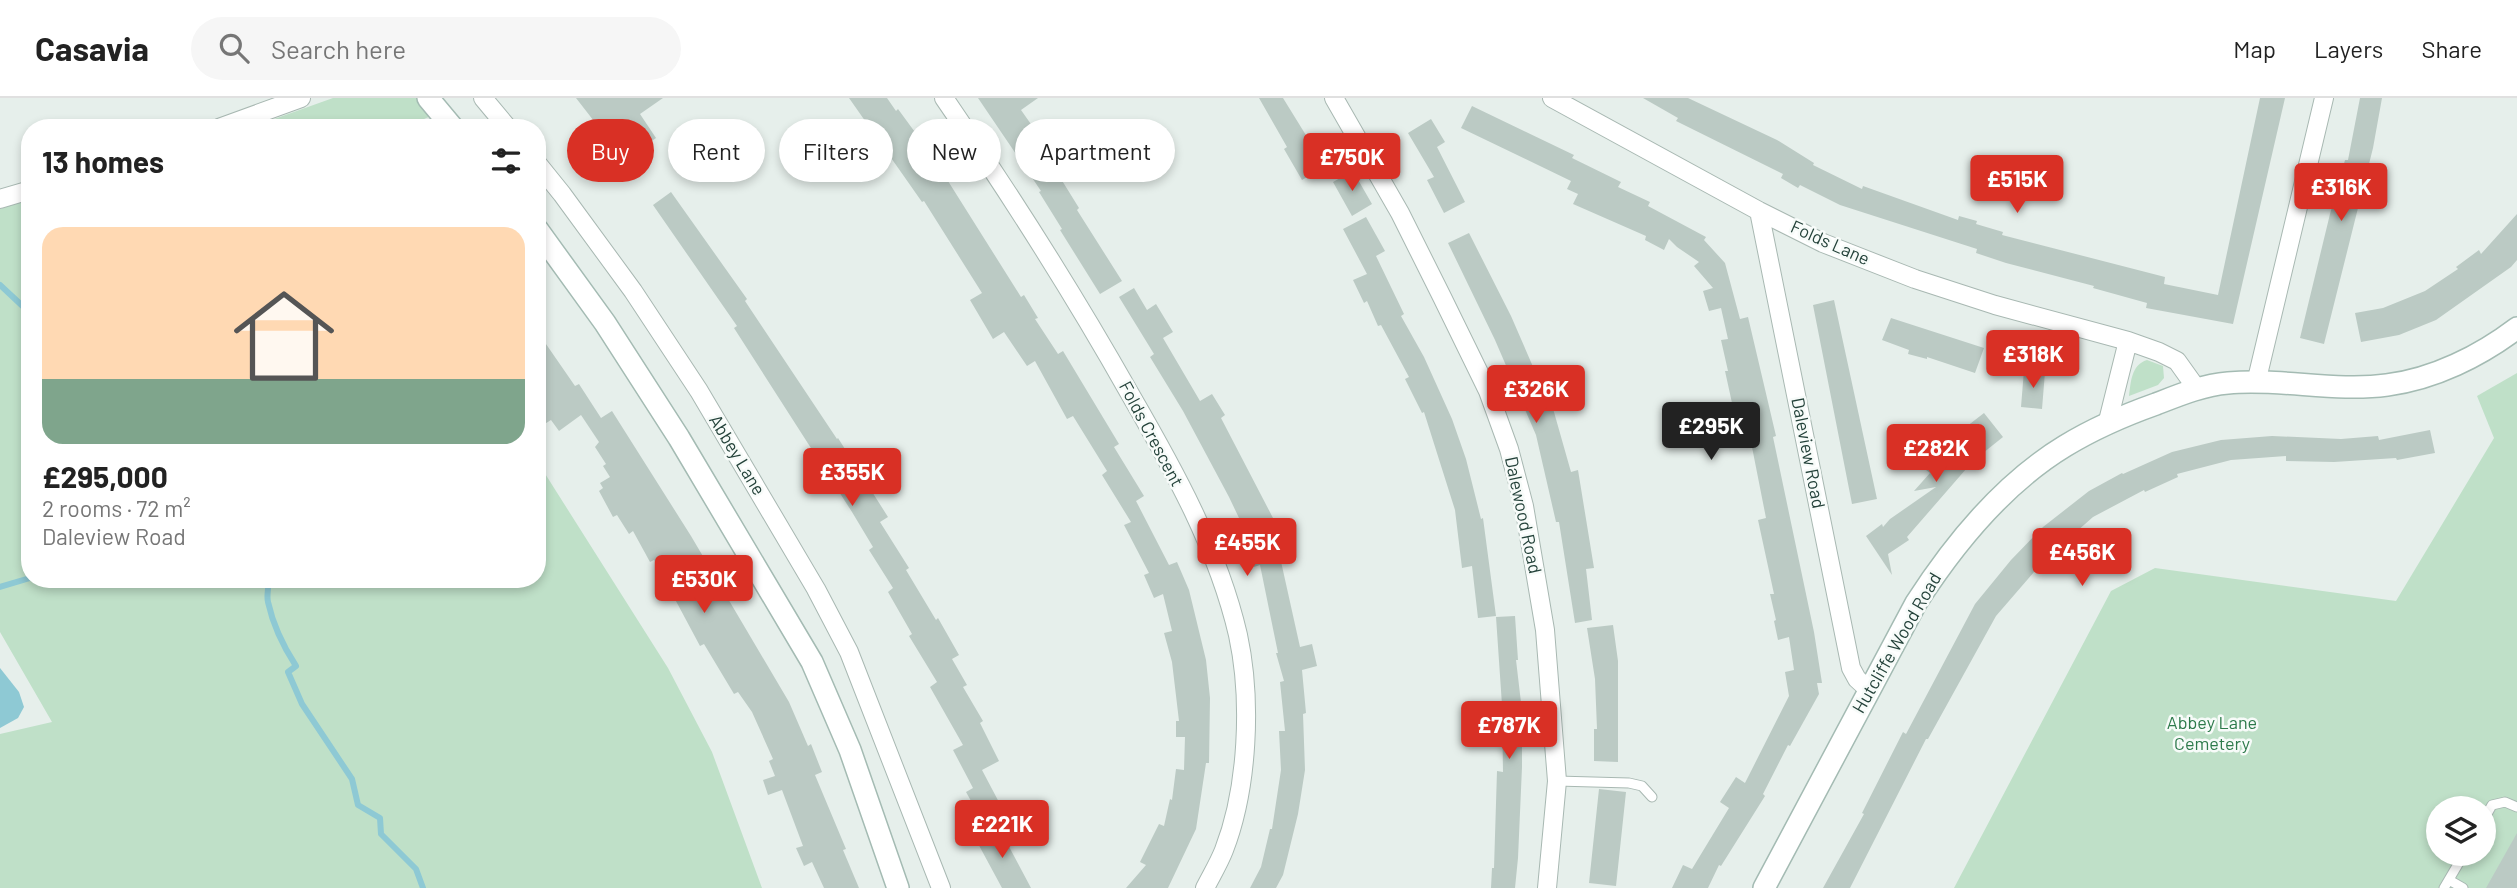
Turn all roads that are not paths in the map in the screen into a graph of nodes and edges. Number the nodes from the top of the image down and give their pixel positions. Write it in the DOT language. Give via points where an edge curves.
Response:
graph roads {
  1 [pos="301,98"];
  2 [pos="428,98"];
  3 [pos="483,98"];
  4 [pos="944,98"];
  5 [pos="1335,98"];
  6 [pos="1552,98"];
  7 [pos="2324,98"];
  8 [pos="244,119"];
  9 [pos="446,119"];
  10 [pos="500,119"];
  11 [pos="546,174"];
  12 [pos="21,193"];
  13 [pos="0,199"];
  14 [pos="1759,211"];
  15 [pos="546,241"];
  16 [pos="2517,328"];
  17 [pos="2128,341"];
  18 [pos="2256,383"];
  19 [pos="2197,389"];
  20 [pos="2107,425"];
  21 [pos="1869,690"];
  22 [pos="1557,781"];
  23 [pos="1651,797"];
  24 [pos="2496,804"];
  25 [pos="2517,807"];
  26 [pos="2457,866"];
  27 [pos="2446,884"];
  28 [pos="898,888"];
  29 [pos="941,888"];
  30 [pos="1205,888"];
  31 [pos="1547,888"];
  32 [pos="1764,888"];
  33 [pos="2463,888"];
  1 -- 8 [label="street"];
  2 -- 9 [label="street"];
  3 -- 10 [label="street"];
  4 -- 30 [label="street, Folds Crescent" via="1098,338 1172,471 1224,584 1238,637 1245,746 1224,850"];
  5 -- 22 [label="street, Dalewood Road" via="1443,297 1488,391 1509,449 1524,506 1545,630"];
  6 -- 14 [label="street, Folds Lane"];
  7 -- 18 [label="street"];
  11 -- 29 [label="street, Abbey Lane" via="633,291 699,391 816,589 849,652"];
  12 -- 13 [label="street"];
  14 -- 17 [label="street, Folds Lane" via="1823,243 1915,279"];
  14 -- 21 [label="street, Daleview Road" via="1851,668"];
  15 -- 28 [label="street" via="606,323 679,438 812,662 850,750"];
  16 -- 18 [label="street, Hutcliffe Wood Road" via="2492,347 2460,362 2386,385"];
  17 -- 19 [label="street, Folds Lane" via="2177,361"];
  17 -- 20 [label="street"];
  18 -- 19 [label="street, Hutcliffe Wood Road"];
  19 -- 20 [label="street, Hutcliffe Wood Road"];
  20 -- 21 [label="street, Hutcliffe Wood Road" via="2064,446 2014,484 1992,508 1941,565"];
  21 -- 32 [label="street, Hutcliffe Wood Road"];
  22 -- 23 [label="lane" via="1629,783 1642,786"];
  22 -- 31 [label="street, Dalewood Road"];
  24 -- 25 [label="lane"];
  26 -- 27 [label="lane"];
  27 -- 33 [label="lane"];
}
